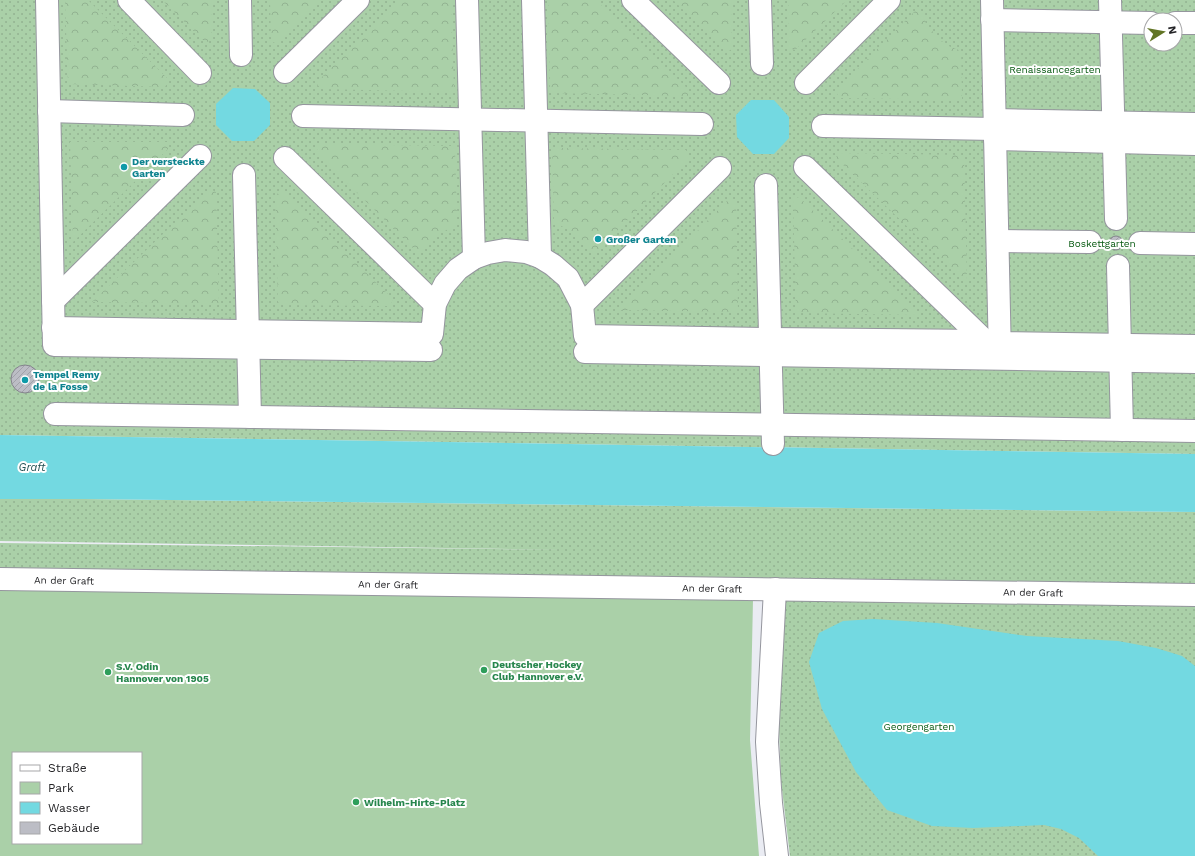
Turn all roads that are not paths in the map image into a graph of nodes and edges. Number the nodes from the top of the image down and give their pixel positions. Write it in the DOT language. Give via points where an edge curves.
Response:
graph roads {
  1 [pos="47,0"];
  2 [pos="129,0"];
  3 [pos="240,0"];
  4 [pos="358,0"];
  5 [pos="467,0"];
  6 [pos="532,0"];
  7 [pos="633,0"];
  8 [pos="760,0"];
  9 [pos="889,0"];
  10 [pos="1110,0"];
  11 [pos="992,10"];
  12 [pos="1110,22"];
  13 [pos="1143,23"];
  14 [pos="1183,23"];
  15 [pos="1195,24"];
  16 [pos="241,55"];
  17 [pos="762,64"];
  18 [pos="285,72"];
  19 [pos="200,73"];
  20 [pos="719,83"];
  21 [pos="806,83"];
  22 [pos="49,111"];
  23 [pos="183,115"];
  24 [pos="303,116"];
  25 [pos="470,119"];
  26 [pos="536,120"];
  27 [pos="702,124"];
  28 [pos="1195,124"];
  29 [pos="823,126"];
  30 [pos="995,130"];
  31 [pos="1114,132"];
  32 [pos="1195,144"];
  33 [pos="200,156"];
  34 [pos="285,158"];
  35 [pos="806,167"];
  36 [pos="720,168"];
  37 [pos="244,175"];
  38 [pos="766,185"];
  39 [pos="1116,219"];
  40 [pos="998,241"];
  41 [pos="1090,242"];
  42 [pos="1140,243"];
  43 [pos="1195,244"];
  44 [pos="540,257"];
  45 [pos="474,258"];
  46 [pos="1118,266"];
  47 [pos="53,301"];
  48 [pos="435,304"];
  49 [pos="582,305"];
  50 [pos="248,340"];
  51 [pos="1195,346"];
  52 [pos="770,347"];
  53 [pos="995,348"];
  54 [pos="431,350"];
  55 [pos="585,352"];
  56 [pos="1120,353"];
  57 [pos="1195,362"];
  58 [pos="55,414"];
  59 [pos="250,417"];
  60 [pos="1122,430"];
  61 [pos="1195,431"];
  62 [pos="772,435"];
  63 [pos="0,579"];
  64 [pos="775,589"];
  65 [pos="1195,595"];
  66 [pos="777,856"];
  1 -- 22 [label="street"];
  2 -- 19 [label="street"];
  3 -- 16 [label="street"];
  4 -- 18 [label="street"];
  5 -- 25 [label="street"];
  6 -- 26 [label="street"];
  7 -- 20 [label="street"];
  8 -- 17 [label="street"];
  9 -- 21 [label="street"];
  10 -- 12 [label="street"];
  11 -- 12 [label="street"];
  11 -- 30 [label="street"];
  12 -- 13 [label="street"];
  12 -- 31 [label="street"];
  14 -- 15 [label="street"];
  22 -- 23 [label="street"];
  22 -- 47 [label="street"];
  24 -- 25 [label="street"];
  25 -- 26 [label="street"];
  25 -- 45 [label="street"];
  26 -- 27 [label="street"];
  26 -- 44 [label="street"];
  28 -- 31 [label="street"];
  29 -- 30 [label="street"];
  30 -- 31 [label="street"];
  30 -- 40 [label="street"];
  31 -- 32 [label="street"];
  31 -- 39 [label="street"];
  33 -- 47 [label="street"];
  34 -- 48 [label="street"];
  35 -- 53 [label="street"];
  36 -- 49 [label="street"];
  37 -- 50 [label="street"];
  38 -- 52 [label="street"];
  40 -- 41 [label="street"];
  40 -- 53 [label="street"];
  42 -- 43 [label="street"];
  44 -- 45 [label="street" via="526,252 505,250"];
  44 -- 49 [label="street" via="568,278"];
  45 -- 48 [label="street" via="458,269 445,284"];
  46 -- 56 [label="street"];
  47 -- 50 [label="street" via="54,345"];
  48 -- 50 [label="street" via="432,334"];
  49 -- 52 [label="street" via="585,336"];
  50 -- 54 [label="street"];
  50 -- 59 [label="street"];
  51 -- 56 [label="street"];
  52 -- 53 [label="street"];
  52 -- 55 [label="street"];
  52 -- 62 [label="street"];
  53 -- 56 [label="street"];
  56 -- 57 [label="street"];
  56 -- 60 [label="street"];
  58 -- 59 [label="street"];
  59 -- 62 [label="street"];
  60 -- 61 [label="street"];
  60 -- 62 [label="street"];
  63 -- 64 [label="street, An der Graft"];
  64 -- 65 [label="street, An der Graft"];
  64 -- 66 [label="street" via="767,742"];
}
